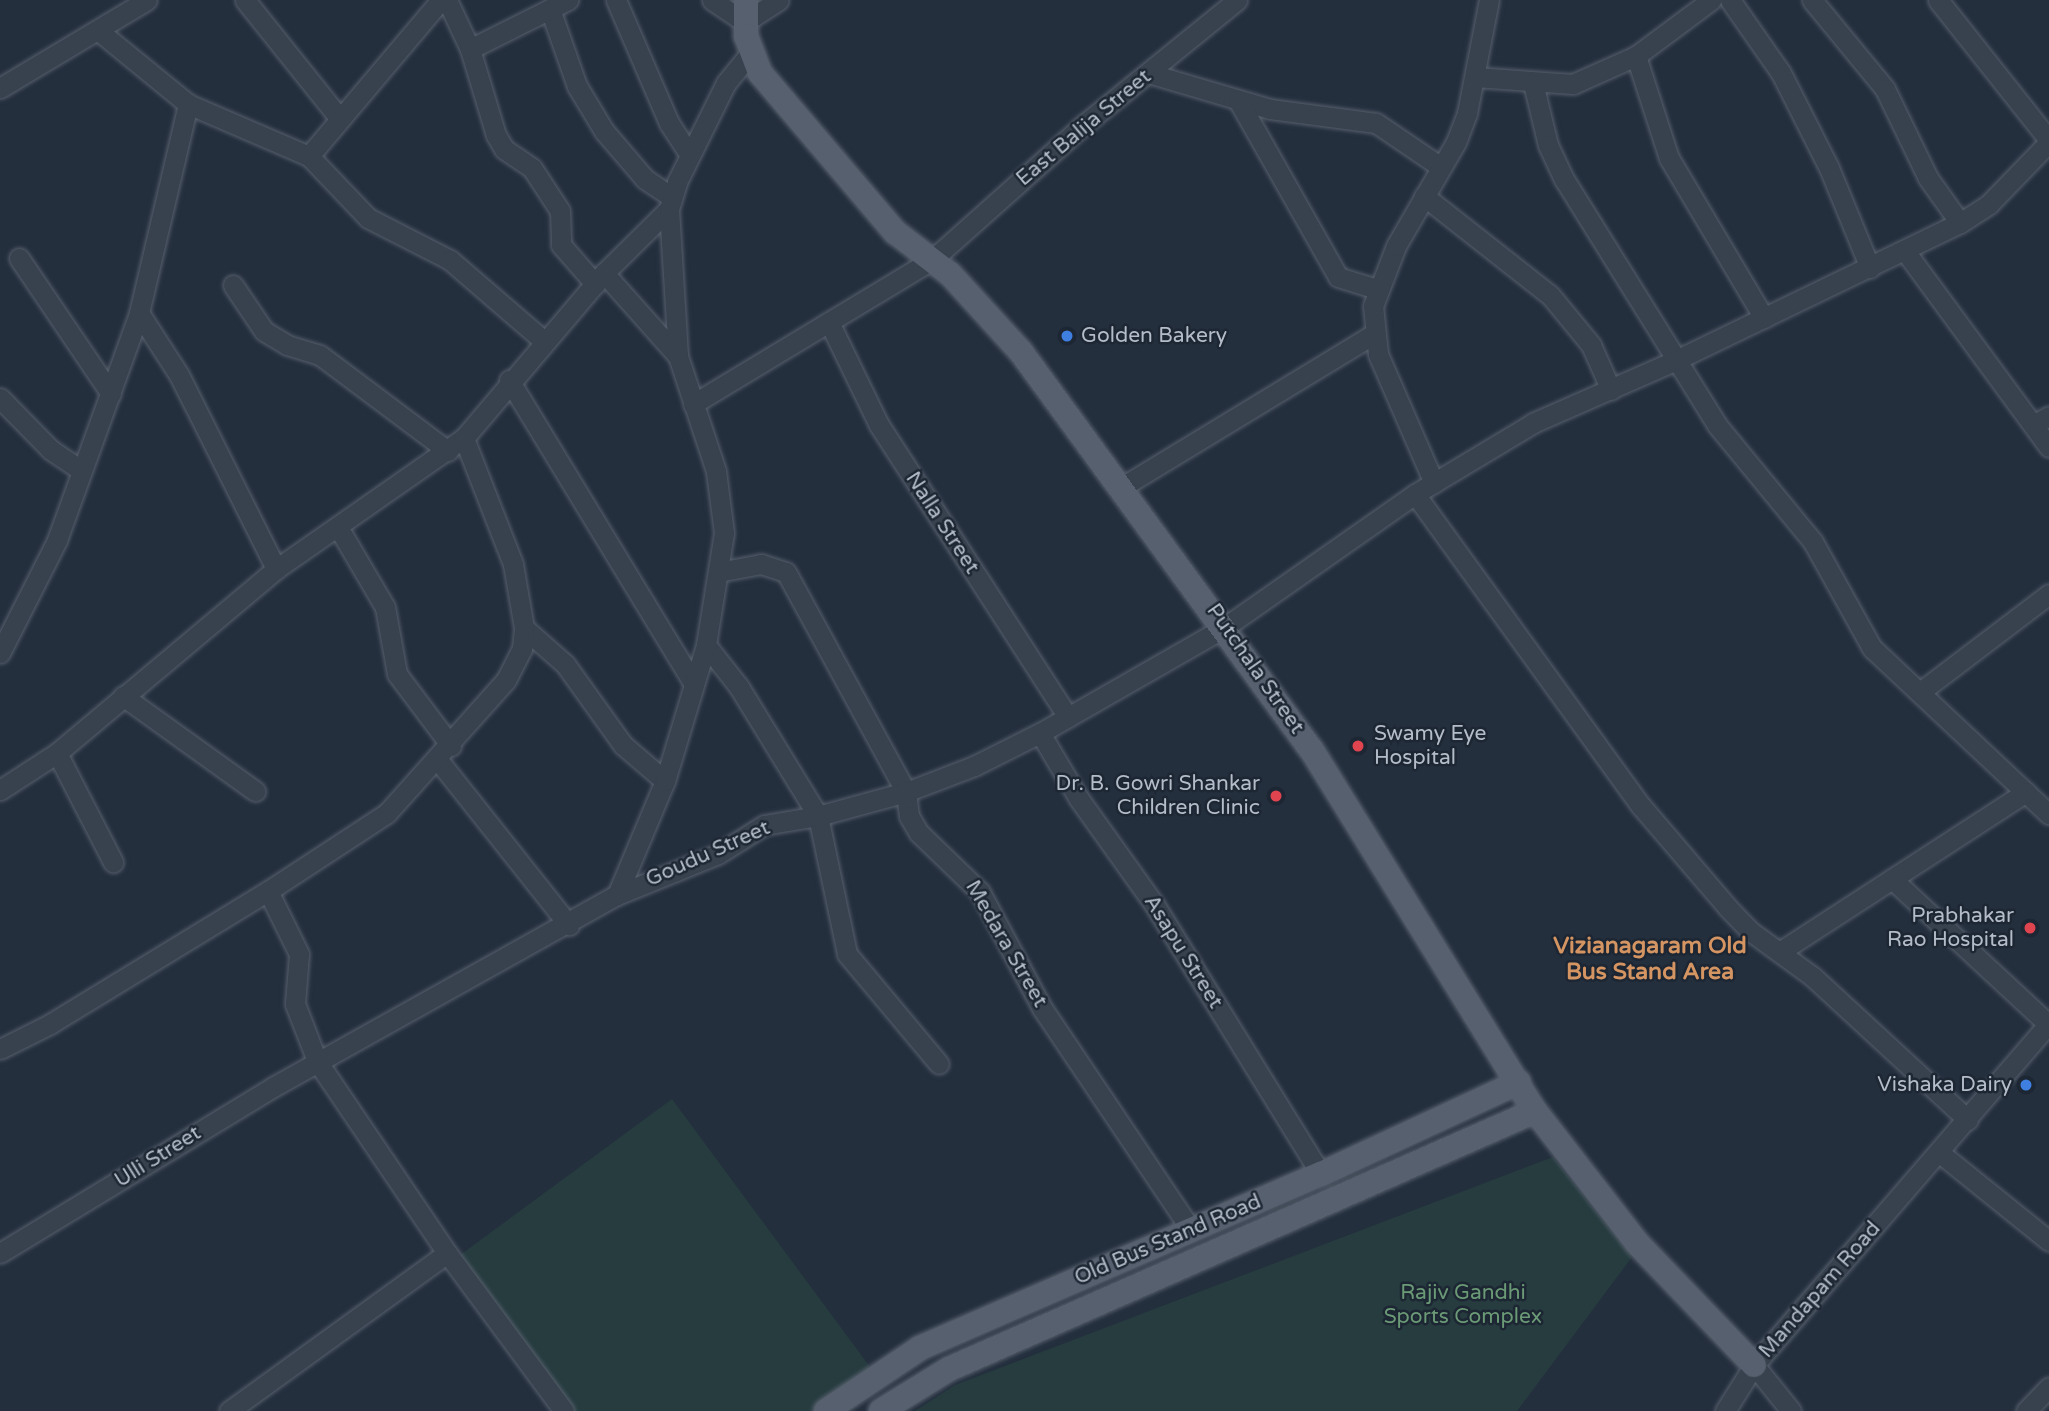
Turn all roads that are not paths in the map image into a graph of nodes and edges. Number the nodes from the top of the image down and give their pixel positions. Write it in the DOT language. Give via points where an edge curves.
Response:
graph roads {
  1 [pos="147,0"];
  2 [pos="245,0"];
  3 [pos="441,0"];
  4 [pos="447,0"];
  5 [pos="568,0"];
  6 [pos="616,0"];
  7 [pos="712,0"];
  8 [pos="779,0"];
  9 [pos="1237,0"];
  10 [pos="1489,0"];
  11 [pos="1711,0"];
  12 [pos="1730,0"];
  13 [pos="1812,0"];
  14 [pos="1938,0"];
  15 [pos="550,9"];
  16 [pos="746,11"];
  17 [pos="100,32"];
  18 [pos="470,49"];
  19 [pos="750,53"];
  20 [pos="1636,56"];
  21 [pos="1149,73"];
  22 [pos="1475,77"];
  23 [pos="1533,83"];
  24 [pos="0,88"];
  25 [pos="1238,100"];
  26 [pos="188,104"];
  27 [pos="340,119"];
  28 [pos="2049,141"];
  29 [pos="690,155"];
  30 [pos="309,156"];
  31 [pos="1441,167"];
  32 [pos="1424,196"];
  33 [pos="671,203"];
  34 [pos="1960,223"];
  35 [pos="1906,251"];
  36 [pos="19,258"];
  37 [pos="933,259"];
  38 [pos="1870,268"];
  39 [pos="599,279"];
  40 [pos="233,285"];
  41 [pos="1377,289"];
  42 [pos="139,313"];
  43 [pos="1764,318"];
  44 [pos="829,322"];
  45 [pos="1374,334"];
  46 [pos="544,341"];
  47 [pos="678,356"];
  48 [pos="1674,361"];
  49 [pos="509,380"];
  50 [pos="1611,390"];
  51 [pos="111,394"];
  52 [pos="0,398"];
  53 [pos="693,404"];
  54 [pos="2041,421"];
  55 [pos="464,438"];
  56 [pos="2049,447"];
  57 [pos="448,452"];
  58 [pos="82,471"];
  59 [pos="1434,482"];
  60 [pos="1122,488"];
  61 [pos="1415,494"];
  62 [pos="338,527"];
  63 [pos="276,569"];
  64 [pos="718,572"];
  65 [pos="2049,594"];
  66 [pos="1225,627"];
  67 [pos="524,628"];
  68 [pos="706,645"];
  69 [pos="0,653"];
  70 [pos="694,684"];
  71 [pos="1920,692"];
  72 [pos="123,696"];
  73 [pos="1068,717"];
  74 [pos="1040,733"];
  75 [pos="57,753"];
  76 [pos="444,753"];
  77 [pos="665,781"];
  78 [pos="0,790"];
  79 [pos="256,791"];
  80 [pos="906,792"];
  81 [pos="2026,792"];
  82 [pos="2049,814"];
  83 [pos="818,816"];
  84 [pos="113,862"];
  85 [pos="1892,879"];
  86 [pos="268,891"];
  87 [pos="617,895"];
  88 [pos="569,925"];
  89 [pos="1781,951"];
  90 [pos="2048,1023"];
  91 [pos="0,1049"];
  92 [pos="317,1061"];
  93 [pos="939,1064"];
  94 [pos="1519,1083"];
  95 [pos="1535,1111"];
  96 [pos="1968,1120"];
  97 [pos="1940,1153"];
  98 [pos="1321,1174"];
  99 [pos="1191,1230"];
  100 [pos="2049,1241"];
  101 [pos="447,1253"];
  102 [pos="0,1254"];
  103 [pos="1754,1365"];
  104 [pos="883,1371"];
  105 [pos="2049,1387"];
  106 [pos="890,1404"];
  107 [pos="229,1411"];
  108 [pos="564,1411"];
  109 [pos="826,1411"];
  110 [pos="1725,1411"];
  111 [pos="1791,1411"];
  112 [pos="2026,1411"];
  1 -- 17 [label="street"];
  2 -- 27 [label="street"];
  3 -- 27 [label="street"];
  4 -- 18 [label="street"];
  5 -- 15 [label="street"];
  6 -- 29 [label="street" via="669,123"];
  7 -- 16 [label="street"];
  8 -- 16 [label="street"];
  9 -- 21 [label="street, East Balija Street"];
  10 -- 22 [label="street"];
  11 -- 20 [label="street"];
  12 -- 38 [label="street" via="1782,73 1829,168"];
  13 -- 34 [label="street" via="1885,89 1928,178"];
  14 -- 28 [label="street"];
  15 -- 18 [label="street"];
  15 -- 33 [label="street" via="577,86 604,131"];
  16 -- 19 [label="main road"];
  17 -- 24 [label="street"];
  17 -- 26 [label="street"];
  18 -- 39 [label="street" via="496,135 504,149 532,168 560,211 561,244"];
  19 -- 29 [label="street" via="726,83"];
  19 -- 37 [label="main road, Putchala Street" via="775,93 895,232"];
  20 -- 23 [label="street" via="1573,84"];
  20 -- 43 [label="street" via="1669,158"];
  21 -- 25 [label="street"];
  21 -- 37 [label="street, East Balija Street"];
  22 -- 23 [label="street"];
  22 -- 31 [label="street" via="1456,142"];
  23 -- 48 [label="street" via="1548,145 1564,179"];
  25 -- 31 [label="street" via="1293,114 1376,123"];
  25 -- 41 [label="street" via="1338,277"];
  26 -- 30 [label="street"];
  26 -- 42 [label="street"];
  27 -- 30 [label="street"];
  28 -- 34 [label="street, Goudu Street" via="1989,204"];
  29 -- 33 [label="street"];
  30 -- 46 [label="street" via="368,218 450,260"];
  31 -- 32 [label="street"];
  32 -- 41 [label="street"];
  32 -- 50 [label="street" via="1550,295 1591,345"];
  33 -- 39 [label="street"];
  33 -- 47 [label="street"];
  34 -- 35 [label="street, Goudu Street"];
  35 -- 38 [label="street, Goudu Street"];
  35 -- 54 [label="street"];
  36 -- 51 [label="street"];
  37 -- 44 [label="street, East Balija Street"];
  37 -- 60 [label="main road, Putchala Street" via="1021,352"];
  38 -- 43 [label="street, Goudu Street"];
  39 -- 46 [label="street"];
  39 -- 47 [label="street"];
  40 -- 57 [label="street" via="264,331 287,345 320,355"];
  41 -- 45 [label="street"];
  42 -- 51 [label="street"];
  42 -- 63 [label="street" via="179,375"];
  43 -- 48 [label="street, Goudu Street"];
  44 -- 53 [label="street, East Balija Street"];
  44 -- 73 [label="street, Nalla Street" via="879,425"];
  45 -- 59 [label="street" via="1390,387"];
  45 -- 60 [label="street"];
  46 -- 49 [label="street"];
  47 -- 53 [label="street"];
  48 -- 50 [label="street, Goudu Street"];
  48 -- 71 [label="street" via="1717,425 1813,542 1872,648"];
  49 -- 55 [label="street"];
  49 -- 70 [label="street"];
  50 -- 59 [label="street, Goudu Street" via="1533,423"];
  51 -- 58 [label="street"];
  52 -- 58 [label="street" via="51,450"];
  53 -- 64 [label="street" via="716,471 724,533"];
  54 -- 56 [label="street"];
  55 -- 57 [label="street"];
  55 -- 67 [label="street" via="513,564"];
  57 -- 62 [label="street"];
  58 -- 69 [label="street" via="31,597"];
  59 -- 61 [label="street, Goudu Street"];
  60 -- 66 [label="main road, Putchala Street"];
  61 -- 66 [label="street, Goudu Street"];
  61 -- 89 [label="street" via="1641,806 1750,931"];
  62 -- 63 [label="street"];
  62 -- 76 [label="street" via="385,607 397,674"];
  63 -- 72 [label="street"];
  64 -- 68 [label="street"];
  64 -- 80 [label="street, Medara Street" via="761,564 786,572"];
  65 -- 71 [label="street"];
  66 -- 73 [label="street, Goudu Street"];
  66 -- 94 [label="main road, Putchala Street" via="1311,749"];
  67 -- 76 [label="street" via="522,648 506,680"];
  67 -- 77 [label="street" via="565,664 623,745"];
  68 -- 70 [label="street"];
  68 -- 83 [label="street" via="739,687"];
  70 -- 77 [label="street"];
  71 -- 81 [label="street"];
  72 -- 75 [label="street"];
  72 -- 79 [label="street"];
  73 -- 74 [label="street, Goudu Street"];
  74 -- 80 [label="street, Goudu Street" via="974,766"];
  74 -- 98 [label="street, Asapu Street" via="1079,799 1154,904"];
  75 -- 78 [label="street"];
  75 -- 84 [label="street"];
  76 -- 86 [label="street" via="387,813"];
  76 -- 88 [label="street"];
  77 -- 87 [label="street"];
  80 -- 83 [label="street, Goudu Street"];
  80 -- 99 [label="street, Medara Street" via="909,816 919,833 980,892 1049,1018"];
  81 -- 82 [label="street"];
  81 -- 85 [label="street"];
  83 -- 87 [label="street, Goudu Street" via="764,825 718,854"];
  83 -- 93 [label="street" via="846,954"];
  85 -- 89 [label="street"];
  85 -- 90 [label="street"];
  86 -- 91 [label="street" via="50,1024"];
  86 -- 92 [label="street" via="299,954 295,1004"];
  87 -- 88 [label="street, Goudu Street"];
  88 -- 92 [label="street, Goudu Street"];
  89 -- 96 [label="street"];
  90 -- 96 [label="street, Mandapam Road"];
  92 -- 101 [label="street"];
  92 -- 102 [label="street, Ulli Street"];
  94 -- 95 [label="main road, Putchala Street"];
  94 -- 98 [label="main road, Old Bus Stand Road"];
  95 -- 103 [label="main road, Mandapam Road" via="1646,1253"];
  95 -- 106 [label="main road, Old Bus Stand Road" via="949,1369"];
  96 -- 97 [label="street, Mandapam Road"];
  97 -- 100 [label="street"];
  97 -- 103 [label="street, Mandapam Road"];
  98 -- 99 [label="main road, Old Bus Stand Road"];
  99 -- 104 [label="main road, Old Bus Stand Road" via="920,1349"];
  101 -- 107 [label="street"];
  101 -- 108 [label="street"];
  103 -- 110 [label="street"];
  103 -- 111 [label="street"];
  104 -- 106 [label="street"];
  104 -- 109 [label="main road, Old Bus Stand Road"];
  105 -- 112 [label="street"];
}
